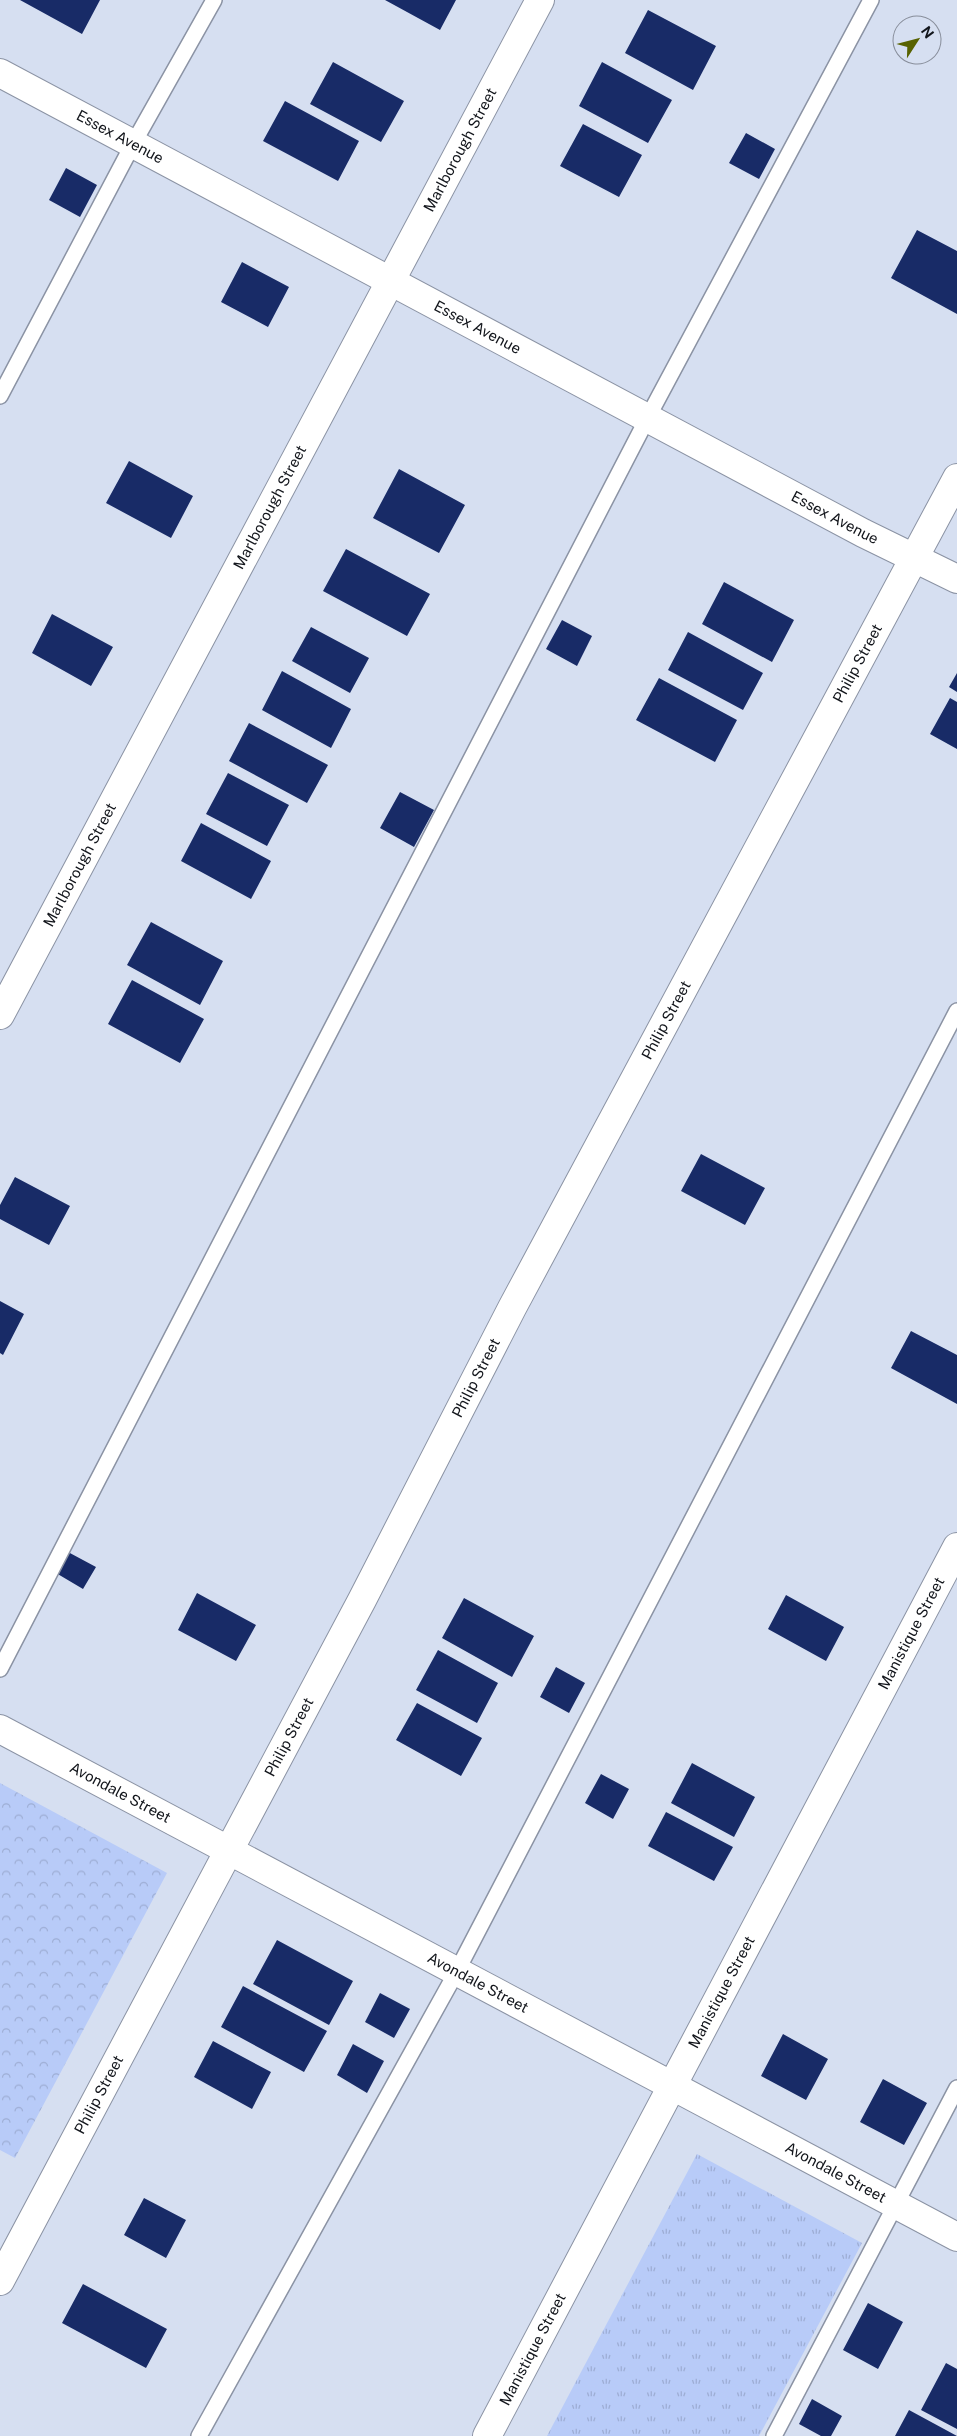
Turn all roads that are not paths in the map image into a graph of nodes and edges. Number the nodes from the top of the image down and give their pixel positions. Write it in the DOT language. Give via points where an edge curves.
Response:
graph roads {
  1 [pos="214,0"];
  2 [pos="540,0"];
  3 [pos="871,0"];
  4 [pos="0,73"];
  5 [pos="134,144"];
  6 [pos="390,282"];
  7 [pos="0,396"];
  8 [pos="647,419"];
  9 [pos="957,478"];
  10 [pos="914,558"];
  11 [pos="957,579"];
  12 [pos="957,1011"];
  13 [pos="0,1015"];
  14 [pos="957,1547"];
  15 [pos="0,1669"];
  16 [pos="0,1729"];
  17 [pos="228,1850"];
  18 [pos="457,1971"];
  19 [pos="673,2086"];
  20 [pos="957,2088"];
  21 [pos="896,2205"];
  22 [pos="957,2237"];
  23 [pos="0,2281"];
  24 [pos="199,2436"];
  25 [pos="487,2436"];
  26 [pos="774,2436"];
  1 -- 5 [label="lane"];
  2 -- 6 [label="street, Marlborough Street"];
  3 -- 8 [label="lane"];
  4 -- 5 [label="street, Essex Avenue"];
  5 -- 6 [label="street, Essex Avenue"];
  5 -- 7 [label="lane"];
  6 -- 8 [label="street, Essex Avenue"];
  6 -- 13 [label="street, Marlborough Street"];
  8 -- 10 [label="street, Essex Avenue"];
  8 -- 15 [label="lane"];
  9 -- 10 [label="street, Philip Street"];
  10 -- 11 [label="street, Essex Avenue"];
  10 -- 17 [label="street, Philip Street" via="512,1308 362,1600"];
  12 -- 18 [label="lane"];
  14 -- 19 [label="street, Manistique Street"];
  16 -- 17 [label="street, Avondale Street"];
  17 -- 18 [label="street, Avondale Street"];
  17 -- 23 [label="street, Philip Street"];
  18 -- 19 [label="street, Avondale Street"];
  18 -- 24 [label="lane"];
  19 -- 21 [label="street, Avondale Street"];
  19 -- 25 [label="street, Manistique Street"];
  20 -- 21 [label="lane"];
  21 -- 22 [label="street, Avondale Street"];
  21 -- 26 [label="lane"];
}
